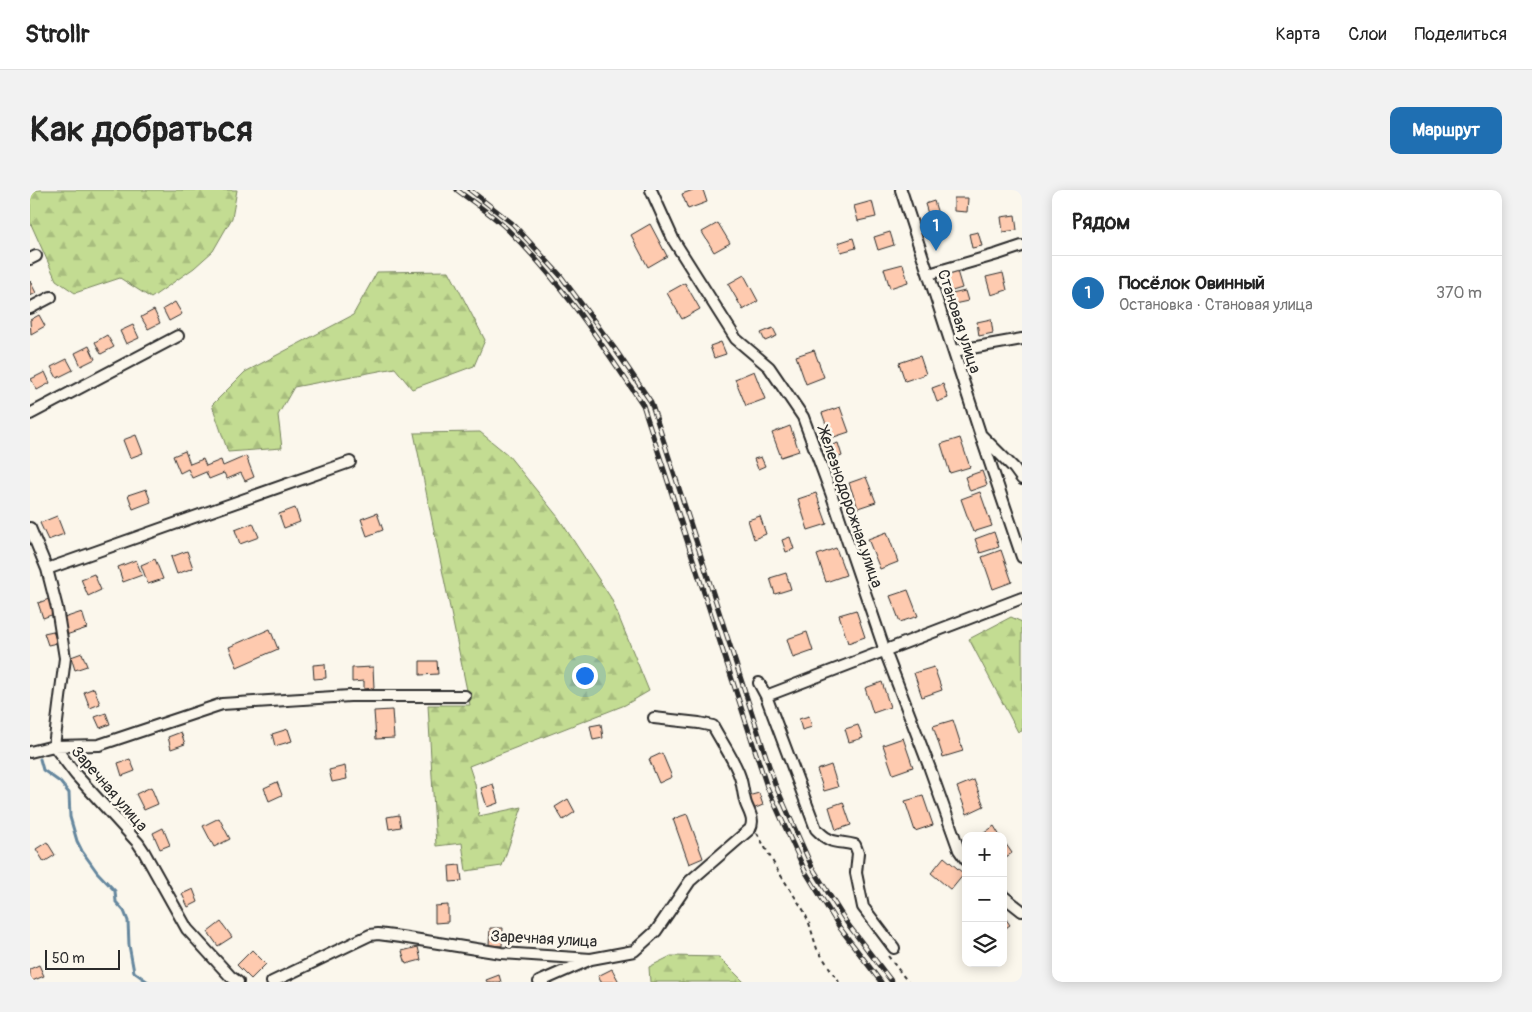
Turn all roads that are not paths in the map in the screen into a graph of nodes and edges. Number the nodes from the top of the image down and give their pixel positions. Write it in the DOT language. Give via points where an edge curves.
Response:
graph roads {
  1 [pos="902,190"];
  2 [pos="656,191"];
  3 [pos="1022,246"];
  4 [pos="929,274"];
  5 [pos="50,297"];
  6 [pos="30,308"];
  7 [pos="178,336"];
  8 [pos="1022,339"];
  9 [pos="954,351"];
  10 [pos="30,414"];
  11 [pos="980,433"];
  12 [pos="350,462"];
  13 [pos="1022,479"];
  14 [pos="30,528"];
  15 [pos="1022,557"];
  16 [pos="48,569"];
  17 [pos="1022,598"];
  18 [pos="885,651"];
  19 [pos="760,683"];
  20 [pos="465,696"];
  21 [pos="766,696"];
  22 [pos="654,718"];
  23 [pos="54,746"];
  24 [pos="30,752"];
  25 [pos="962,855"];
  26 [pos="1007,899"];
  27 [pos="1022,911"];
  28 [pos="894,948"];
  29 [pos="591,959"];
  30 [pos="238,982"];
  31 [pos="272,982"];
  32 [pos="539,982"];
  1 -- 4 [label="street, Становая улица"];
  2 -- 18 [label="street, Железнодорожная улица" via="674,241 736,339 769,367 803,417"];
  3 -- 4 [label="street"];
  4 -- 9 [label="street, Становая улица"];
  5 -- 6 [label="street"];
  7 -- 10 [label="street"];
  8 -- 9 [label="street"];
  9 -- 11 [label="street, Становая улица"];
  11 -- 13 [label="street"];
  11 -- 15 [label="street, Становая улица"];
  12 -- 16 [label="street"];
  14 -- 16 [label="street, Заречная улица"];
  16 -- 23 [label="street, Заречная улица" via="58,608 65,658"];
  17 -- 18 [label="street"];
  18 -- 21 [label="street"];
  18 -- 25 [label="street, Железнодорожная улица"];
  19 -- 21 [label="street"];
  20 -- 23 [label="street" via="350,696 222,704 100,745"];
  21 -- 28 [label="street" via="816,829 827,839 855,845 858,853 856,873 863,906"];
  22 -- 29 [label="street, Заречная улица" via="712,726 737,769 753,825 690,881 656,931 634,951"];
  23 -- 24 [label="street"];
  23 -- 30 [label="street, Заречная улица" via="76,776 141,847 188,929"];
  26 -- 27 [label="street"];
  29 -- 31 [label="street, Заречная улица" via="501,953 370,934"];
  29 -- 32 [label="street"];
}
